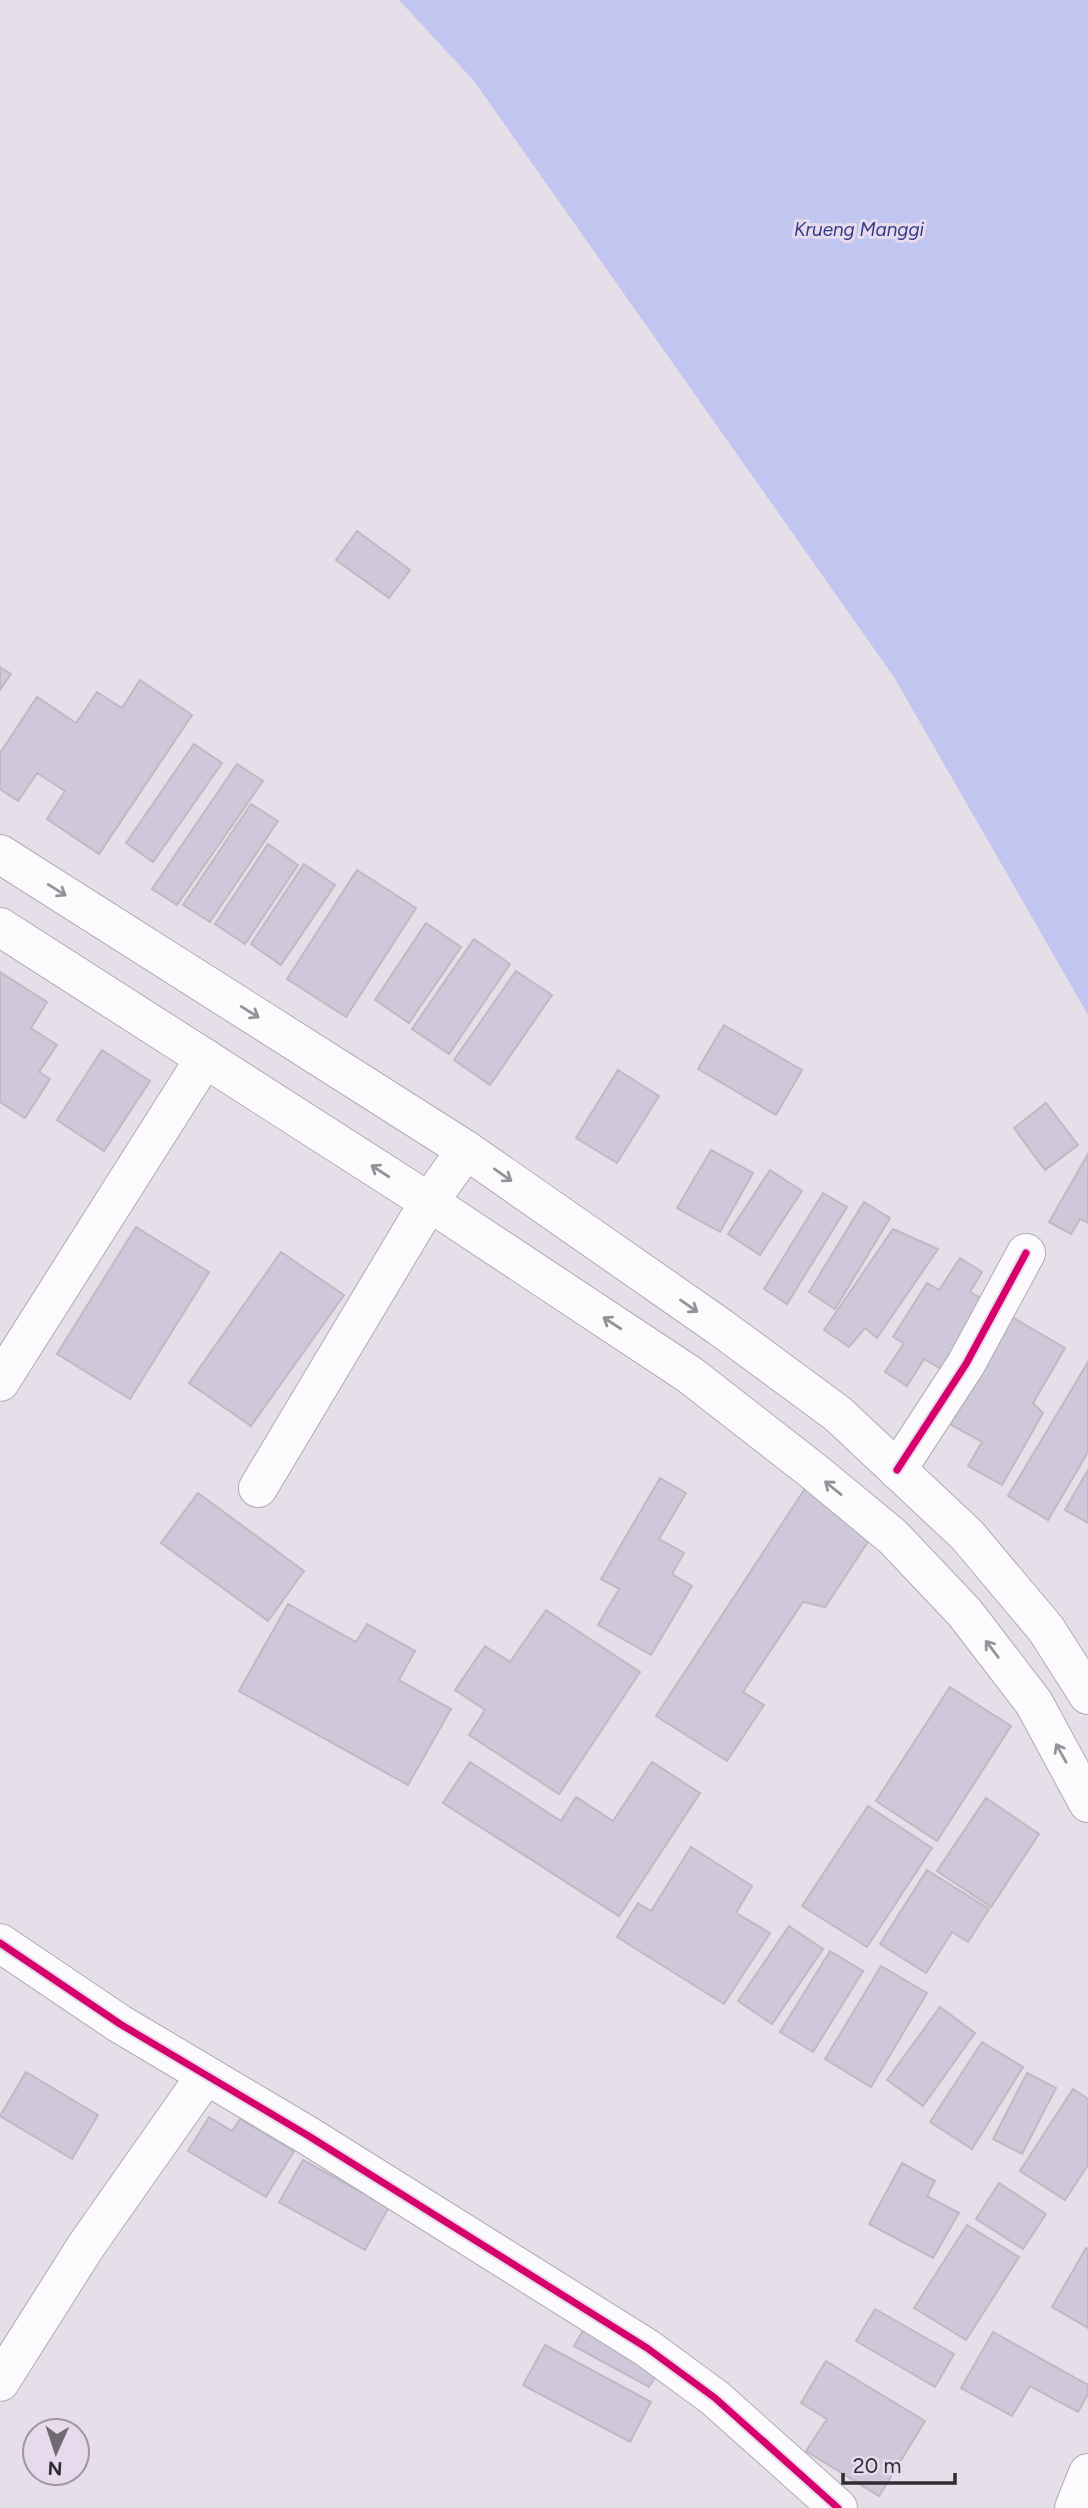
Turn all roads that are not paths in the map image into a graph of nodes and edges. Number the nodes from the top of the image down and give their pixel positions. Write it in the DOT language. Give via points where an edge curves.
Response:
graph roads {
  1 [pos="0,853"];
  2 [pos="0,927"];
  3 [pos="205,1058"];
  4 [pos="466,1150"];
  5 [pos="429,1202"];
  6 [pos="1026,1253"];
  7 [pos="720,1327"];
  8 [pos="690,1375"];
  9 [pos="0,1382"];
  10 [pos="897,1470"];
  11 [pos="258,1488"];
  12 [pos="1088,1695"];
  13 [pos="1088,1803"];
  14 [pos="0,1943"];
  15 [pos="206,2075"];
  16 [pos="0,2382"];
  17 [pos="1088,2473"];
  18 [pos="838,2508"];
  19 [pos="1074,2508"];
  1 -- 4 [label="main road, one-way"];
  2 -- 3 [label="main road"];
  5 -- 3 [label="main road, one-way"];
  3 -- 9 [label="main road"];
  4 -- 5 [label="main road"];
  4 -- 7 [label="main road, one-way"];
  8 -- 5 [label="main road, one-way"];
  5 -- 11 [label="main road"];
  6 -- 10 [label="main road" via="966,1364"];
  7 -- 8 [label="main road"];
  7 -- 10 [label="main road" via="838,1414"];
  13 -- 8 [label="main road, one-way" via="1034,1703 965,1613 893,1537"];
  10 -- 12 [label="main road" via="967,1535 1046,1629"];
  14 -- 15 [label="main road"];
  15 -- 16 [label="main road" via="86,2246"];
  15 -- 18 [label="main road" via="647,2348 715,2398"];
  17 -- 19 [label="main road"];
}
